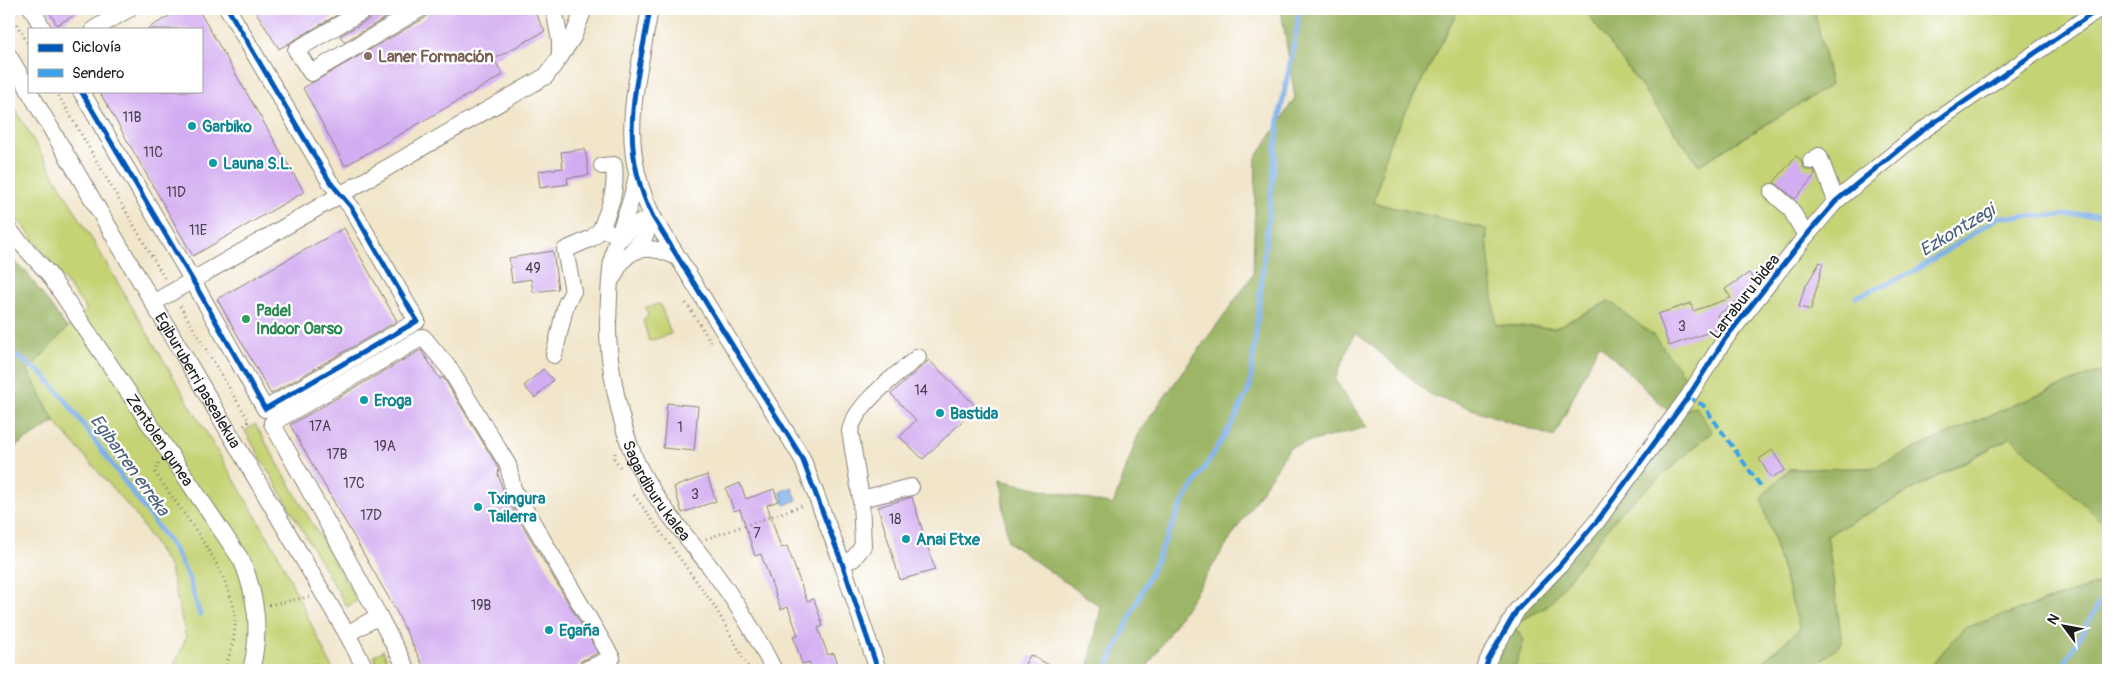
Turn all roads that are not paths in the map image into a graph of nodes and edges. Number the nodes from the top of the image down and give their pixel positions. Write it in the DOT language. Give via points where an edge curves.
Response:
graph roads {
  1 [pos="32,9"];
  2 [pos="129,9"];
  3 [pos="228,9"];
  4 [pos="366,9"];
  5 [pos="420,9"];
  6 [pos="554,9"];
  7 [pos="584,9"];
  8 [pos="650,9"];
  9 [pos="2098,9"];
  10 [pos="42,28"];
  11 [pos="96,28"];
  12 [pos="9,56"];
  13 [pos="560,56"];
  14 [pos="23,69"];
  15 [pos="28,87"];
  16 [pos="30,92"];
  17 [pos="82,92"];
  18 [pos="1811,161"];
  19 [pos="602,166"];
  20 [pos="636,176"];
  21 [pos="1772,192"];
  22 [pos="342,194"];
  23 [pos="1836,201"];
  24 [pos="653,217"];
  25 [pos="601,229"];
  26 [pos="9,230"];
  27 [pos="1806,236"];
  28 [pos="621,246"];
  29 [pos="677,257"];
  30 [pos="193,281"];
  31 [pos="153,303"];
  32 [pos="554,355"];
  33 [pos="918,357"];
  34 [pos="911,487"];
  35 [pos="861,499"];
  36 [pos="842,563"];
  37 [pos="379,616"];
  38 [pos="347,634"];
  39 [pos="251,670"];
  40 [pos="366,670"];
  41 [pos="406,670"];
  42 [pos="585,670"];
  43 [pos="774,670"];
  44 [pos="878,670"];
  45 [pos="1485,670"];
  1 -- 10 [label="street"];
  2 -- 11 [label="street"];
  3 -- 22 [label="street" via="330,182"];
  4 -- 5 [label="street" via="296,50 311,73"];
  6 -- 13 [label="street"];
  7 -- 13 [label="street" via="573,37"];
  8 -- 20 [label="street" via="633,107 632,148"];
  9 -- 23 [label="street, Larraburu bidea" via="1919,133"];
  12 -- 14 [label="street, Egiburuberri pasealekua"];
  13 -- 22 [label="street" via="546,76"];
  14 -- 15 [label="street, Egiburuberri pasealekua"];
  16 -- 31 [label="street, Egiburuberri pasealekua"];
  17 -- 30 [label="street"];
  18 -- 23 [label="street" via="1819,156"];
  19 -- 25 [label="street" via="614,165 616,180 613,200"];
  20 -- 24 [label="street"];
  20 -- 28 [label="street, Sagardiburu kalea"];
  21 -- 27 [label="street" via="1790,208"];
  22 -- 30 [label="street"];
  22 -- 30 [label="street" via="417,321 264,409"];
  23 -- 27 [label="street, Larraburu bidea"];
  24 -- 28 [label="street, Sagardiburu kalea" via="645,236"];
  24 -- 29 [label="street"];
  25 -- 28 [label="street"];
  25 -- 32 [label="street" via="592,238 565,250 572,291"];
  26 -- 39 [label="street, Zentolen gunea" via="48,273 242,561 257,608 256,648"];
  27 -- 45 [label="street, Larraburu bidea" via="1725,339 1688,397 1598,520 1517,610"];
  28 -- 29 [label="street" via="662,250"];
  28 -- 43 [label="street, Sagardiburu kalea" via="611,283 608,324 611,366 635,459 656,496 753,629"];
  29 -- 36 [label="street" via="802,458"];
  30 -- 31 [label="street"];
  31 -- 38 [label="street, Egiburuberri pasealekua"];
  33 -- 35 [label="street" via="883,386 852,424 850,431"];
  34 -- 35 [label="street"];
  35 -- 36 [label="street" via="863,546 853,558"];
  36 -- 44 [label="street"];
  37 -- 38 [label="street"];
  37 -- 41 [label="street"];
  37 -- 42 [label="street" via="272,423 423,337 449,368 508,465 513,489 612,658"];
  38 -- 40 [label="street, Egiburuberri pasealekua"];
}
